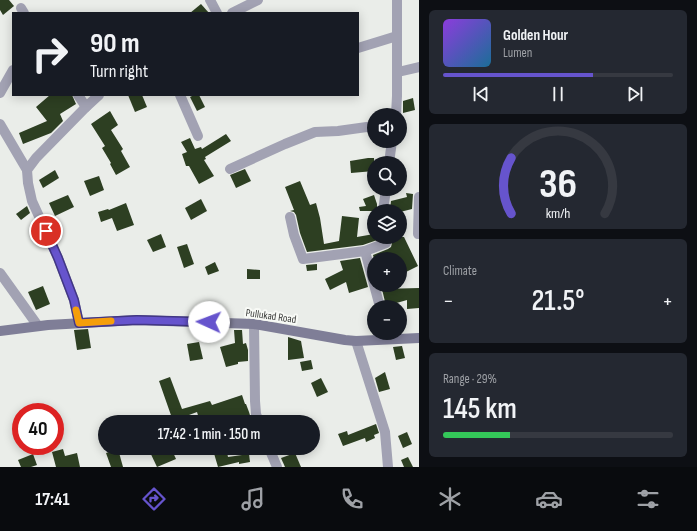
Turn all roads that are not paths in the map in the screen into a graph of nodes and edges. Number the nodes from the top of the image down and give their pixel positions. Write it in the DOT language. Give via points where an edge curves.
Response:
graph roads {
  1 [pos="210,0"];
  2 [pos="258,0"];
  3 [pos="397,0"];
  4 [pos="216,12"];
  5 [pos="234,12"];
  6 [pos="398,36"];
  7 [pos="359,48"];
  8 [pos="419,67"];
  9 [pos="12,72"];
  10 [pos="398,72"];
  11 [pos="0,93"];
  12 [pos="79,96"];
  13 [pos="98,96"];
  14 [pos="180,96"];
  15 [pos="86,107"];
  16 [pos="396,108"];
  17 [pos="0,124"];
  18 [pos="367,127"];
  19 [pos="198,136"];
  20 [pos="27,170"];
  21 [pos="230,170"];
  22 [pos="419,197"];
  23 [pos="290,217"];
  24 [pos="419,236"];
  25 [pos="383,244"];
  26 [pos="365,251"];
  27 [pos="0,273"];
  28 [pos="378,300"];
  29 [pos="79,323"];
  30 [pos="254,324"];
  31 [pos="38,326"];
  32 [pos="0,331"];
  33 [pos="407,338"];
  34 [pos="419,338"];
  35 [pos="367,339"];
  36 [pos="356,341"];
  37 [pos="256,415"];
  38 [pos="272,455"];
  39 [pos="277,467"];
  40 [pos="388,467"];
  1 -- 4 [label="street"];
  2 -- 5 [label="street"];
  3 -- 6 [label="street"];
  6 -- 7 [label="street"];
  6 -- 10 [label="street"];
  8 -- 10 [label="street"];
  9 -- 11 [label="street"];
  10 -- 16 [label="street"];
  12 -- 15 [label="street"];
  13 -- 15 [label="street"];
  14 -- 19 [label="street"];
  15 -- 20 [label="street"];
  17 -- 20 [label="street"];
  18 -- 21 [label="street" via="315,132"];
  20 -- 29 [label="street" via="32,201 58,258 74,300"];
  22 -- 24 [label="street"];
  23 -- 26 [label="street" via="303,259"];
  25 -- 26 [label="street"];
  26 -- 28 [label="street"];
  27 -- 31 [label="street"];
  29 -- 30 [label="street, Pullukad Road" via="137,320"];
  29 -- 31 [label="street, Pullukad Road"];
  30 -- 36 [label="street, Pullukad Road"];
  30 -- 37 [label="street"];
  31 -- 32 [label="street, Pullukad Road"];
  33 -- 34 [label="street, Pullukad Road"];
  35 -- 36 [label="street, Pullukad Road"];
  36 -- 40 [label="street" via="385,432"];
  38 -- 39 [label="street"];
}
